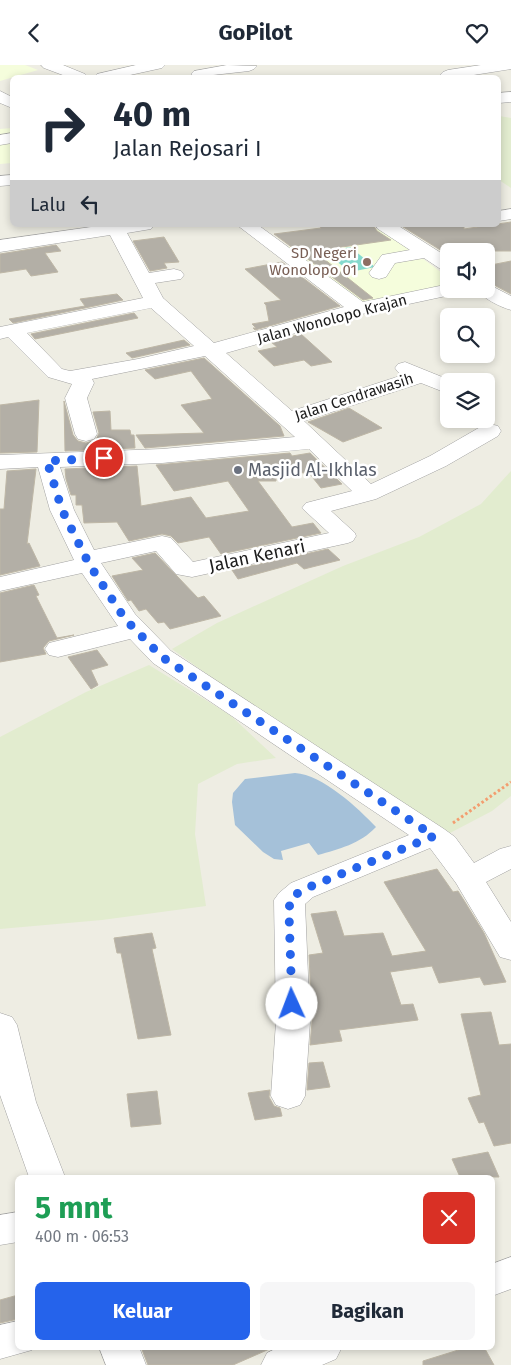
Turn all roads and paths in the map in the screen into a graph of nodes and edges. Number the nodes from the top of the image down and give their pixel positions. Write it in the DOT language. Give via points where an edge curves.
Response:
graph roads {
  1 [pos="49,65"];
  2 [pos="157,65"];
  3 [pos="248,65"];
  4 [pos="509,65"];
  5 [pos="116,69"];
  6 [pos="65,71"];
  7 [pos="199,74"];
  8 [pos="50,75"];
  9 [pos="75,75"];
  10 [pos="261,75"];
  11 [pos="448,75"];
  12 [pos="116,227"];
  13 [pos="249,227"];
  14 [pos="388,227"];
  15 [pos="0,247"];
  16 [pos="428,252"];
  17 [pos="440,260"];
  18 [pos="379,273"];
  19 [pos="174,275"];
  20 [pos="144,279"];
  21 [pos="440,292"];
  22 [pos="495,294"];
  23 [pos="155,301"];
  24 [pos="511,304"];
  25 [pos="358,309"];
  26 [pos="137,322"];
  27 [pos="4,331"];
  28 [pos="29,345"];
  29 [pos="210,351"];
  30 [pos="76,377"];
  31 [pos="440,384"];
  32 [pos="288,419"];
  33 [pos="490,431"];
  34 [pos="86,434"];
  35 [pos="314,443"];
  36 [pos="47,461"];
  37 [pos="0,463"];
  38 [pos="368,494"];
  39 [pos="88,561"];
  40 [pos="0,584"];
  41 [pos="135,631"];
  42 [pos="58,649"];
  43 [pos="511,782"];
  44 [pos="434,836"];
  45 [pos="511,856"];
  46 [pos="469,878"];
  47 [pos="511,949"];
  48 [pos="0,1025"];
  49 [pos="288,1096"];
  50 [pos="10,1103"];
  51 [pos="46,1175"];
  52 [pos="15,1228"];
  53 [pos="0,1230"];
  54 [pos="511,1273"];
  55 [pos="495,1278"];
  56 [pos="15,1339"];
  57 [pos="0,1342"];
  58 [pos="120,1350"];
  59 [pos="315,1350"];
  60 [pos="126,1365"];
  61 [pos="281,1365"];
  1 -- 6 [label="street"];
  2 -- 5 [label="street"];
  3 -- 7 [label="street"];
  3 -- 10 [label="street"];
  4 -- 11 [label="street"];
  6 -- 8 [label="street"];
  6 -- 9 [label="street"];
  12 -- 15 [label="street"];
  12 -- 20 [label="street"];
  13 -- 25 [label="street"];
  14 -- 16 [label="street"];
  16 -- 17 [label="street"];
  16 -- 18 [label="street" via="389,259"];
  19 -- 20 [label="street"];
  20 -- 23 [label="street"];
  21 -- 25 [label="street, Jalan Wonolopo Krajan"];
  22 -- 24 [label="street"];
  23 -- 27 [label="street"];
  23 -- 29 [label="street"];
  25 -- 29 [label="street, Jalan Wonolopo Krajan"];
  26 -- 28 [label="street"];
  27 -- 28 [label="street"];
  28 -- 30 [label="street" via="55,373"];
  29 -- 30 [label="street, Jalan Wonolopo Krajan"];
  29 -- 32 [label="street"];
  30 -- 34 [label="street" via="83,381 76,398"];
  31 -- 32 [label="street, Jalan Cendrawasih" via="413,372 373,393"];
  32 -- 35 [label="street"];
  33 -- 38 [label="street, Jalan Kenari" via="438,461"];
  35 -- 36 [label="street" via="162,456"];
  35 -- 38 [label="street"];
  36 -- 37 [label="street"];
  36 -- 39 [label="street" via="62,510"];
  38 -- 39 [label="street, Jalan Kenari" via="314,508 343,533 344,536 339,538 192,570 185,569 162,543"];
  39 -- 40 [label="street"];
  39 -- 41 [label="street"];
  41 -- 42 [label="street"];
  41 -- 44 [label="street" via="162,657"];
  43 -- 44 [label="path"];
  44 -- 46 [label="street" via="444,844"];
  44 -- 49 [label="street" via="302,890 290,899 292,1022"];
  45 -- 46 [label="street"];
  46 -- 47 [label="street"];
  48 -- 50 [label="street"];
  50 -- 51 [label="street"];
  52 -- 53 [label="street"];
  54 -- 55 [label="street"];
  56 -- 57 [label="street"];
  58 -- 60 [label="street"];
  59 -- 61 [label="street"];
}
